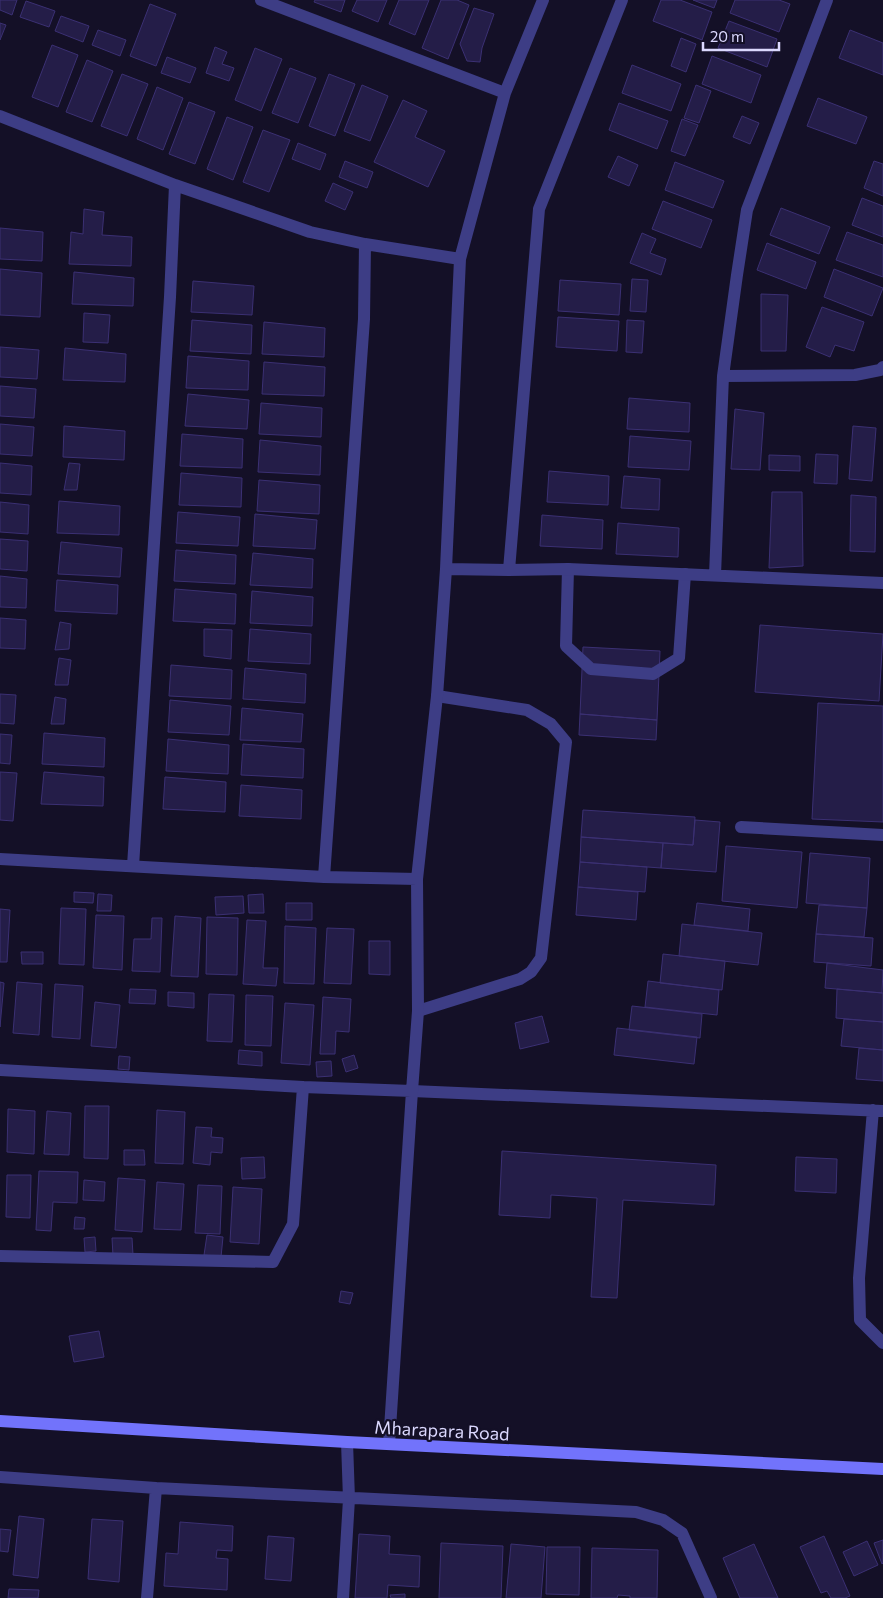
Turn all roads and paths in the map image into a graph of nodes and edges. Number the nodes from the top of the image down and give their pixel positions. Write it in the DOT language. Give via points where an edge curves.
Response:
graph roads {
  1 [pos="261,0"];
  2 [pos="543,0"];
  3 [pos="622,0"];
  4 [pos="827,0"];
  5 [pos="505,93"];
  6 [pos="0,116"];
  7 [pos="175,185"];
  8 [pos="365,244"];
  9 [pos="460,259"];
  10 [pos="883,366"];
  11 [pos="723,376"];
  12 [pos="446,569"];
  13 [pos="568,569"];
  14 [pos="509,570"];
  15 [pos="685,574"];
  16 [pos="715,575"];
  17 [pos="883,583"];
  18 [pos="437,696"];
  19 [pos="741,827"];
  20 [pos="883,836"];
  21 [pos="0,859"];
  22 [pos="133,866"];
  23 [pos="324,877"];
  24 [pos="417,879"];
  25 [pos="418,1011"];
  26 [pos="0,1070"];
  27 [pos="303,1086"];
  28 [pos="412,1091"];
  29 [pos="878,1111"];
  30 [pos="0,1256"];
  31 [pos="883,1343"];
  32 [pos="0,1421"];
  33 [pos="347,1442"];
  34 [pos="389,1444"];
  35 [pos="883,1469"];
  36 [pos="0,1477"];
  37 [pos="156,1488"];
  38 [pos="350,1499"];
  39 [pos="147,1598"];
  40 [pos="343,1598"];
  41 [pos="711,1598"];
  1 -- 5 [label="street"];
  2 -- 5 [label="street"];
  3 -- 14 [label="street" via="539,209"];
  4 -- 11 [label="street" via="747,210"];
  5 -- 9 [label="street"];
  6 -- 7 [label="street"];
  7 -- 8 [label="street" via="310,232"];
  7 -- 22 [label="street"];
  8 -- 9 [label="street"];
  8 -- 23 [label="street" via="364,319"];
  9 -- 12 [label="street"];
  10 -- 11 [label="street" via="880,370 855,374"];
  11 -- 16 [label="street"];
  12 -- 14 [label="street"];
  12 -- 18 [label="street"];
  13 -- 14 [label="street"];
  13 -- 15 [label="street"];
  13 -- 15 [label="street" via="566,646 590,669 653,674 679,658"];
  15 -- 16 [label="street"];
  16 -- 17 [label="street"];
  18 -- 24 [label="street"];
  18 -- 25 [label="street" via="527,710 551,724 566,742 541,958 531,972 520,979"];
  19 -- 20 [label="street"];
  21 -- 22 [label="street"];
  22 -- 23 [label="street"];
  23 -- 24 [label="street"];
  24 -- 25 [label="street"];
  25 -- 28 [label="street"];
  26 -- 27 [label="street"];
  27 -- 28 [label="street"];
  27 -- 30 [label="street" via="293,1224 273,1262"];
  28 -- 29 [label="street"];
  28 -- 34 [label="street"];
  29 -- 31 [label="street" via="858,1278 860,1320"];
  32 -- 33 [label="main road, Mharapara Road"];
  33 -- 34 [label="main road, Mharapara Road"];
  33 -- 38 [label="street"];
  34 -- 35 [label="main road, Mharapara Road"];
  36 -- 37 [label="street"];
  37 -- 38 [label="street"];
  37 -- 39 [label="street"];
  38 -- 40 [label="street"];
  38 -- 41 [label="street" via="636,1512 663,1520 682,1533"];
}
